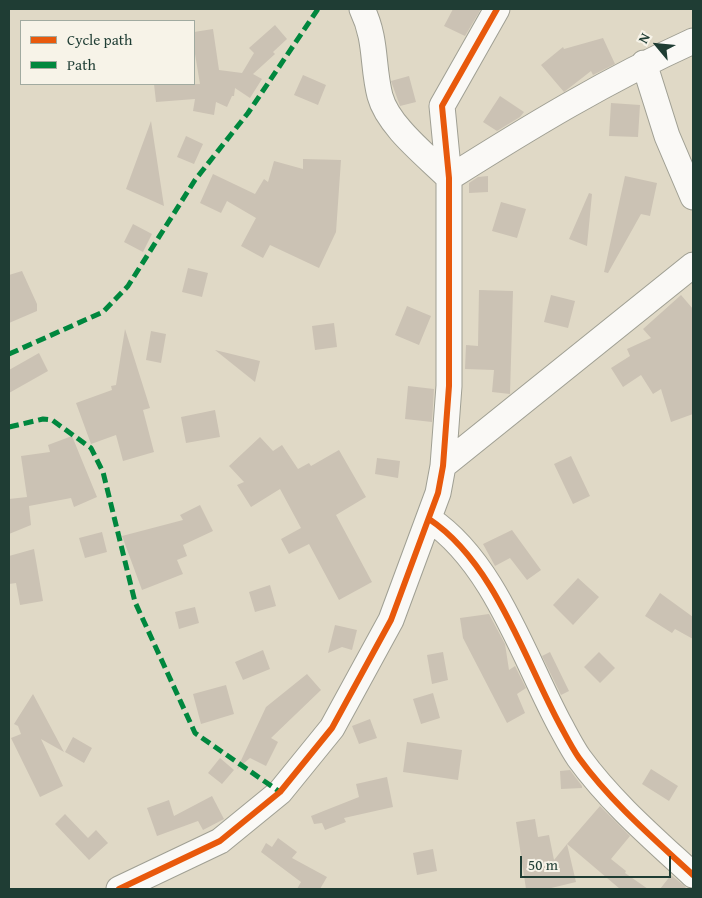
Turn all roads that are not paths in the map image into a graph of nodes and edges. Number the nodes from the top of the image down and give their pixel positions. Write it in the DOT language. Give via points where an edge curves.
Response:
graph roads {
  1 [pos="362,9"];
  2 [pos="498,9"];
  3 [pos="693,41"];
  4 [pos="644,63"];
  5 [pos="449,178"];
  6 [pos="693,197"];
  7 [pos="693,265"];
  8 [pos="443,466"];
  9 [pos="429,519"];
  10 [pos="693,875"];
  11 [pos="119,889"];
  1 -- 5 [label="street" via="372,33 380,96 390,118"];
  2 -- 5 [label="street" via="442,106"];
  3 -- 4 [label="street"];
  4 -- 5 [label="street" via="550,115"];
  4 -- 6 [label="street" via="667,136"];
  5 -- 8 [label="street" via="449,386"];
  7 -- 8 [label="street"];
  8 -- 9 [label="street"];
  9 -- 10 [label="street" via="445,529 492,588 578,758 619,806"];
  9 -- 11 [label="street" via="391,620 332,728 280,792 220,841"];
}
